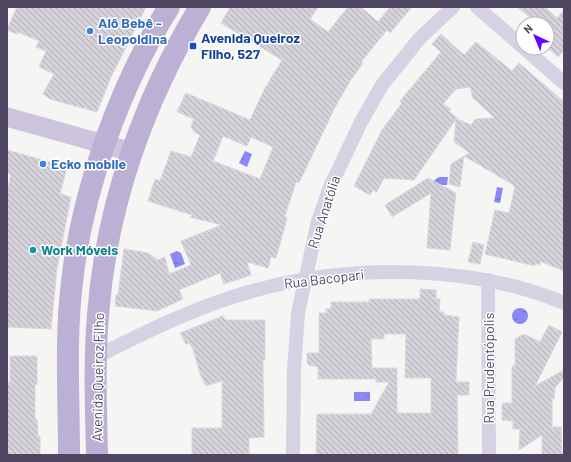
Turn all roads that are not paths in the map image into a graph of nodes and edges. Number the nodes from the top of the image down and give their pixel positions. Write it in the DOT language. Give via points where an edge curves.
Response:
graph roads {
  1 [pos="169,7"];
  2 [pos="200,7"];
  3 [pos="453,7"];
  4 [pos="477,7"];
  5 [pos="515,41"];
  6 [pos="532,56"];
  7 [pos="564,84"];
  8 [pos="7,118"];
  9 [pos="105,144"];
  10 [pos="132,152"];
  11 [pos="305,279"];
  12 [pos="488,280"];
  13 [pos="564,303"];
  14 [pos="96,357"];
  15 [pos="69,455"];
  16 [pos="97,455"];
  17 [pos="293,455"];
  18 [pos="489,455"];
  1 -- 9 [label="main road, Avenida Queiroz Filho" via="138,62"];
  2 -- 10 [label="main road, Avenida Queiroz Filho" via="164,74"];
  3 -- 11 [label="street, Rua Anatólia" via="404,56 373,99 330,187 318,221"];
  4 -- 5 [label="street"];
  6 -- 7 [label="street"];
  8 -- 9 [label="main road"];
  9 -- 10 [label="main road"];
  9 -- 15 [label="main road, Avenida Queiroz Filho" via="90,189 72,282 69,327"];
  10 -- 14 [label="main road, Avenida Queiroz Filho" via="120,189 104,270"];
  11 -- 12 [label="street, Rua Bacopari" via="351,273 388,272"];
  11 -- 14 [label="street, Rua Bacopari" via="260,289 185,314"];
  11 -- 17 [label="street, Rua Anatólia" via="298,313 294,369"];
  12 -- 13 [label="street, Rua Bacopari"];
  12 -- 18 [label="street, Rua Prudentópolis"];
  14 -- 16 [label="main road, Avenida Queiroz Filho"];
}
